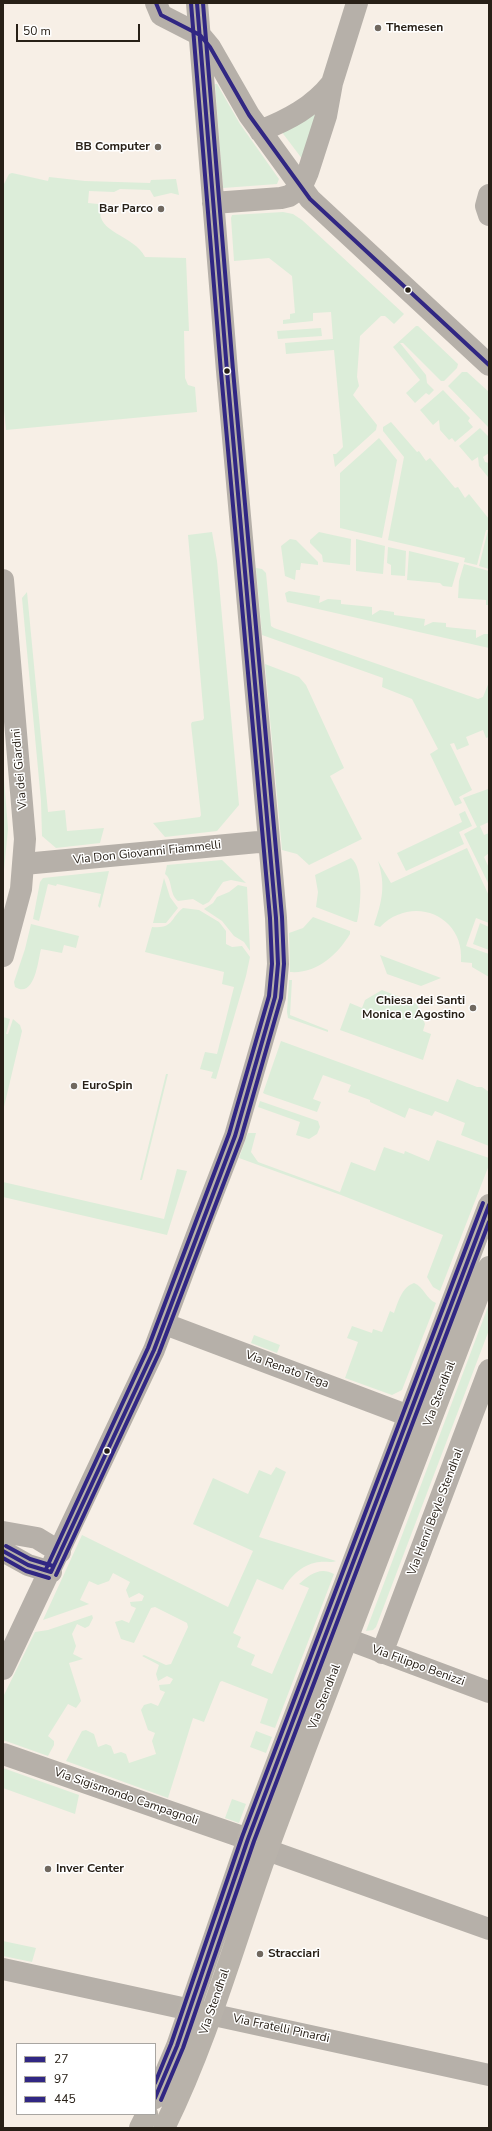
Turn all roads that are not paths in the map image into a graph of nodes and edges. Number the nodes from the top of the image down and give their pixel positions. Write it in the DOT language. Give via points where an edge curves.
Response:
graph roads {
  1 [pos="156,3"];
  2 [pos="197,3"];
  3 [pos="357,3"];
  4 [pos="200,35"];
  5 [pos="332,83"];
  6 [pos="260,131"];
  7 [pos="301,188"];
  8 [pos="489,195"];
  9 [pos="213,203"];
  10 [pos="489,215"];
  11 [pos="488,362"];
  12 [pos="3,580"];
  13 [pos="269,841"];
  14 [pos="24,864"];
  15 [pos="3,956"];
  16 [pos="489,1205"];
  17 [pos="489,1267"];
  18 [pos="165,1324"];
  19 [pos="489,1370"];
  20 [pos="409,1416"];
  21 [pos="3,1532"];
  22 [pos="3,1551"];
  23 [pos="60,1552"];
  24 [pos="51,1572"];
  25 [pos="347,1639"];
  26 [pos="382,1653"];
  27 [pos="3,1669"];
  28 [pos="489,1692"];
  29 [pos="3,1754"];
  30 [pos="248,1839"];
  31 [pos="267,1850"];
  32 [pos="489,1929"];
  33 [pos="3,1970"];
  34 [pos="189,2010"];
  35 [pos="211,2014"];
  36 [pos="489,2075"];
  37 [pos="156,2096"];
  38 [pos="146,2115"];
  39 [pos="140,2128"];
  40 [pos="164,2128"];
  1 -- 4 [label="street" via="161,15"];
  2 -- 4 [label="street"];
  3 -- 5 [label="street"];
  4 -- 6 [label="street" via="210,46"];
  4 -- 9 [label="street"];
  5 -- 6 [label="street" via="315,102 294,116"];
  5 -- 7 [label="street" via="326,116"];
  6 -- 7 [label="street"];
  7 -- 9 [label="street" via="281,198"];
  7 -- 11 [label="street" via="315,204"];
  8 -- 10 [label="street" via="486,206"];
  9 -- 13 [label="street"];
  12 -- 14 [label="street, Via dei Giardini" via="23,798"];
  13 -- 14 [label="street, Via Don Giovanni Fiammelli"];
  13 -- 18 [label="street" via="278,964 274,1002 236,1136 205,1212"];
  14 -- 15 [label="street, Via dei Giardini" via="18,902"];
  16 -- 20 [label="main road, Via Stendhal"];
  17 -- 25 [label="main road, Via Stendhal"];
  18 -- 20 [label="street, Via Renato Tega"];
  18 -- 23 [label="street"];
  19 -- 26 [label="street, Via Henri Beyle Stendhal"];
  20 -- 30 [label="main road, Via Stendhal"];
  21 -- 23 [label="street" via="37,1538"];
  22 -- 24 [label="street" via="28,1565"];
  23 -- 24 [label="street"];
  24 -- 27 [label="street"];
  25 -- 26 [label="street, Via Filippo Benizzi"];
  25 -- 31 [label="main road, Via Stendhal"];
  26 -- 28 [label="street, Via Filippo Benizzi"];
  29 -- 30 [label="street, Via Sigismondo Campagnoli"];
  30 -- 34 [label="main road, Via Stendhal"];
  31 -- 32 [label="street"];
  31 -- 35 [label="main road, Via Stendhal"];
  33 -- 34 [label="street, Via Fratelli Pinardi"];
  34 -- 35 [label="street, Via Fratelli Pinardi"];
  34 -- 37 [label="main road, Via Stendhal"];
  35 -- 36 [label="street, Via Fratelli Pinardi"];
  35 -- 40 [label="main road, Via Stendhal" via="184,2085"];
  38 -- 39 [label="main road"];
}
